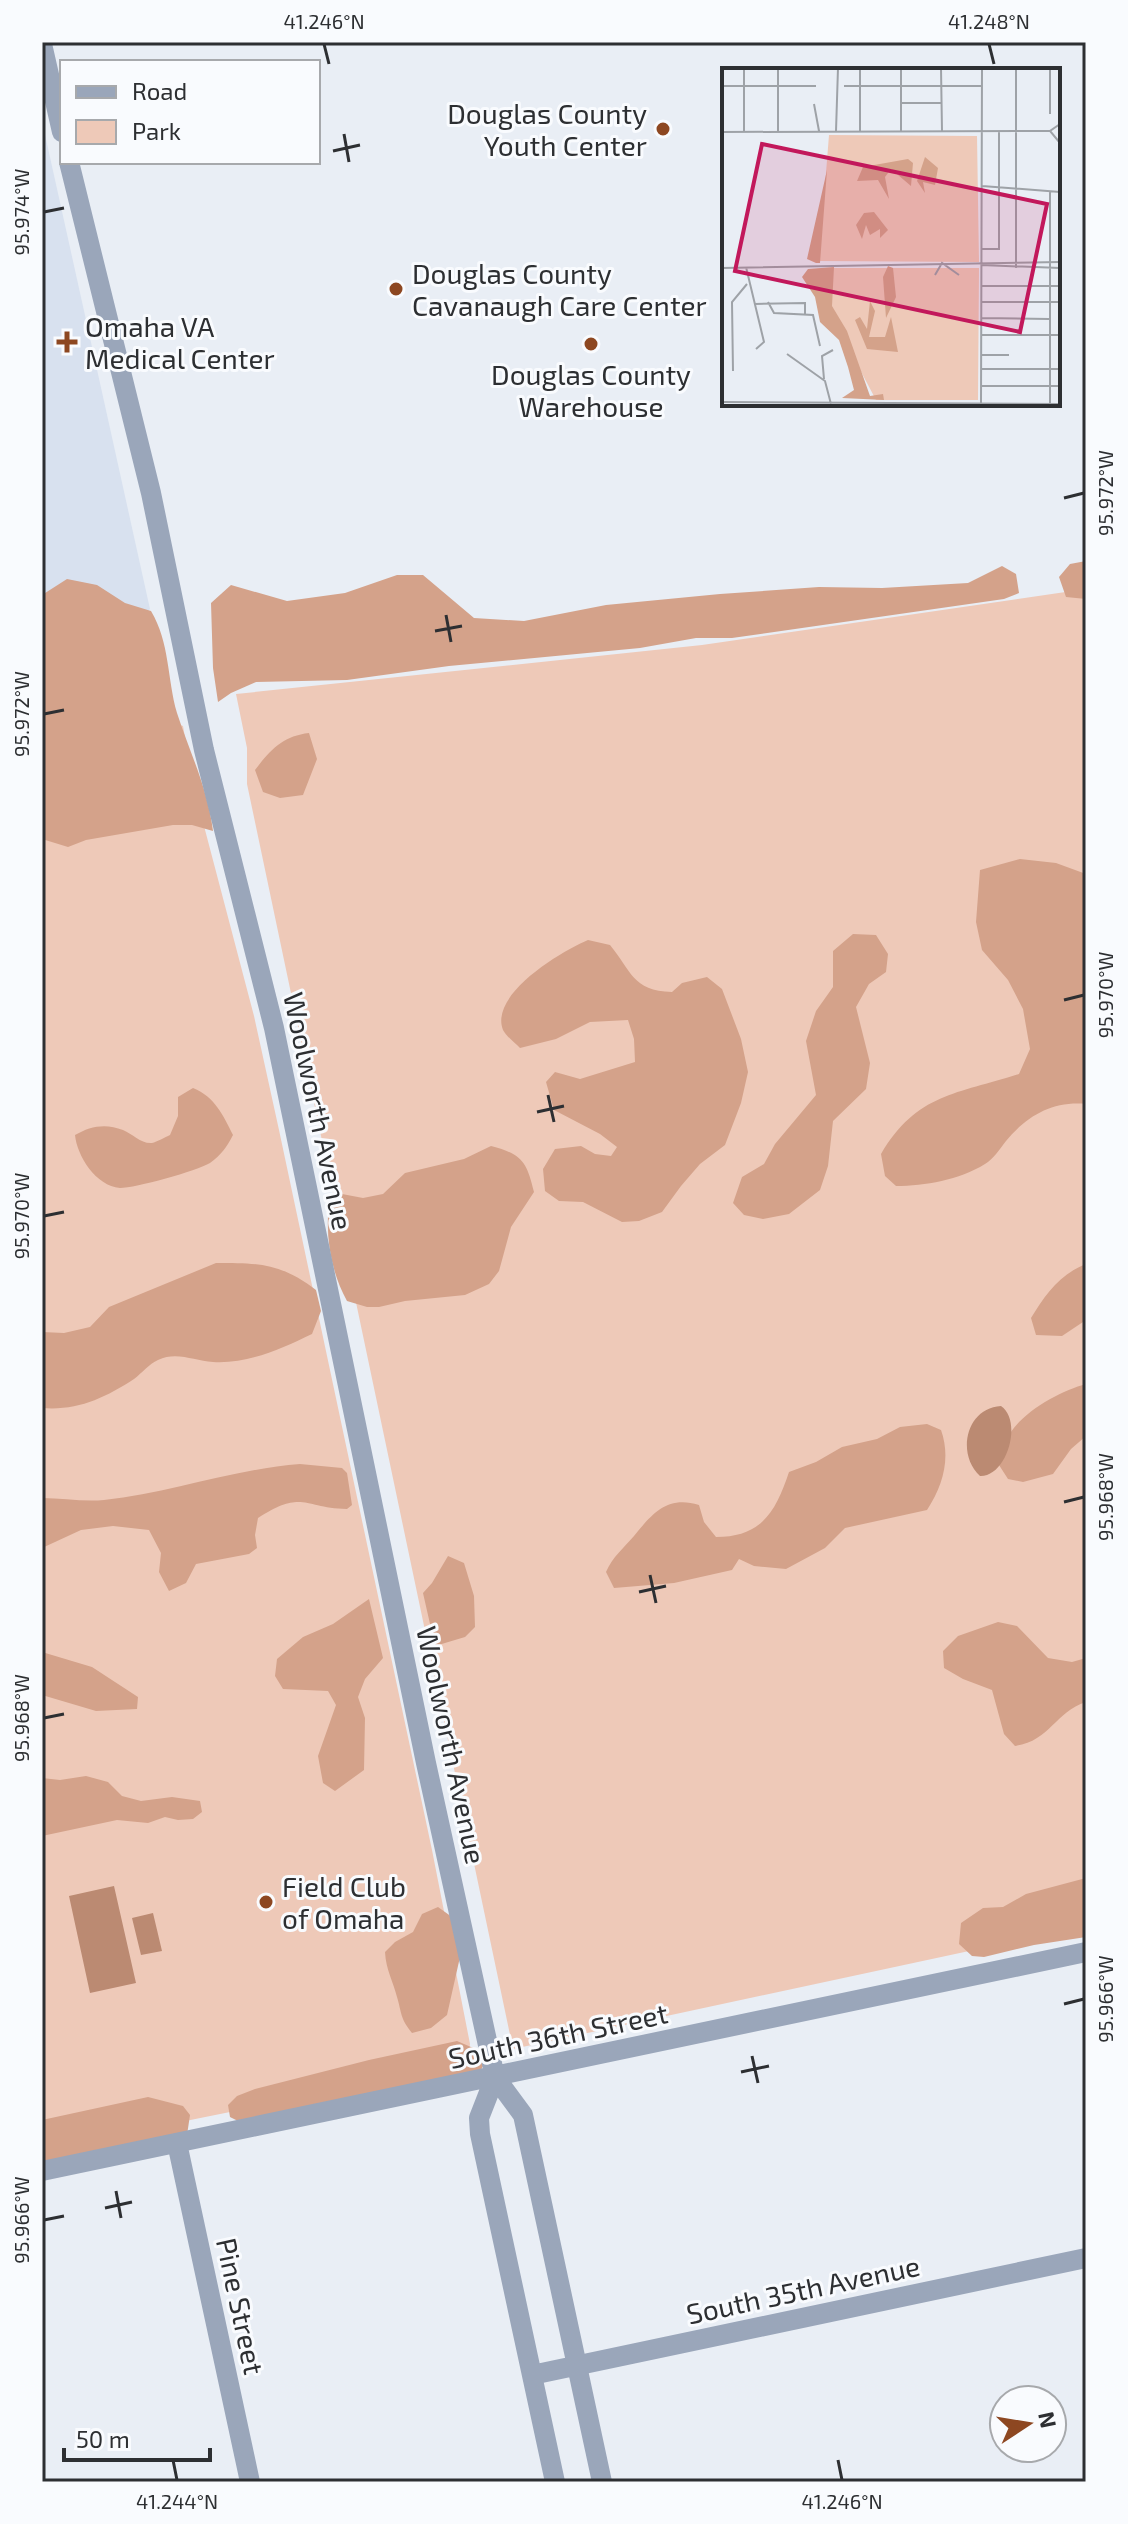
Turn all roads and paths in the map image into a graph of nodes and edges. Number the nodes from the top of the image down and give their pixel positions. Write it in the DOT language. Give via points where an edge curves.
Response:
graph roads {
  1 [pos="42,44"];
  2 [pos="60,123"];
  3 [pos="69,164"];
  4 [pos="1086,1952"];
  5 [pos="495,2077"];
  6 [pos="177,2143"];
  7 [pos="42,2171"];
  8 [pos="1086,2258"];
  9 [pos="577,2365"];
  10 [pos="532,2375"];
  11 [pos="250,2482"];
  12 [pos="555,2482"];
  13 [pos="602,2482"];
  1 -- 2 [label="street"];
  3 -- 5 [label="street, Woolworth Avenue" via="151,493 204,750 274,1028"];
  4 -- 5 [label="street, South 36th Street"];
  5 -- 6 [label="street, South 36th Street"];
  5 -- 9 [label="street, Woolworth Avenue" via="523,2115"];
  5 -- 10 [label="street" via="479,2118 480,2134"];
  6 -- 7 [label="street, South 36th Street"];
  6 -- 11 [label="street, Pine Street"];
  8 -- 9 [label="street, South 35th Avenue"];
  9 -- 10 [label="street, South 35th Avenue"];
  9 -- 13 [label="street, Woolworth Avenue"];
  10 -- 12 [label="street"];
}
